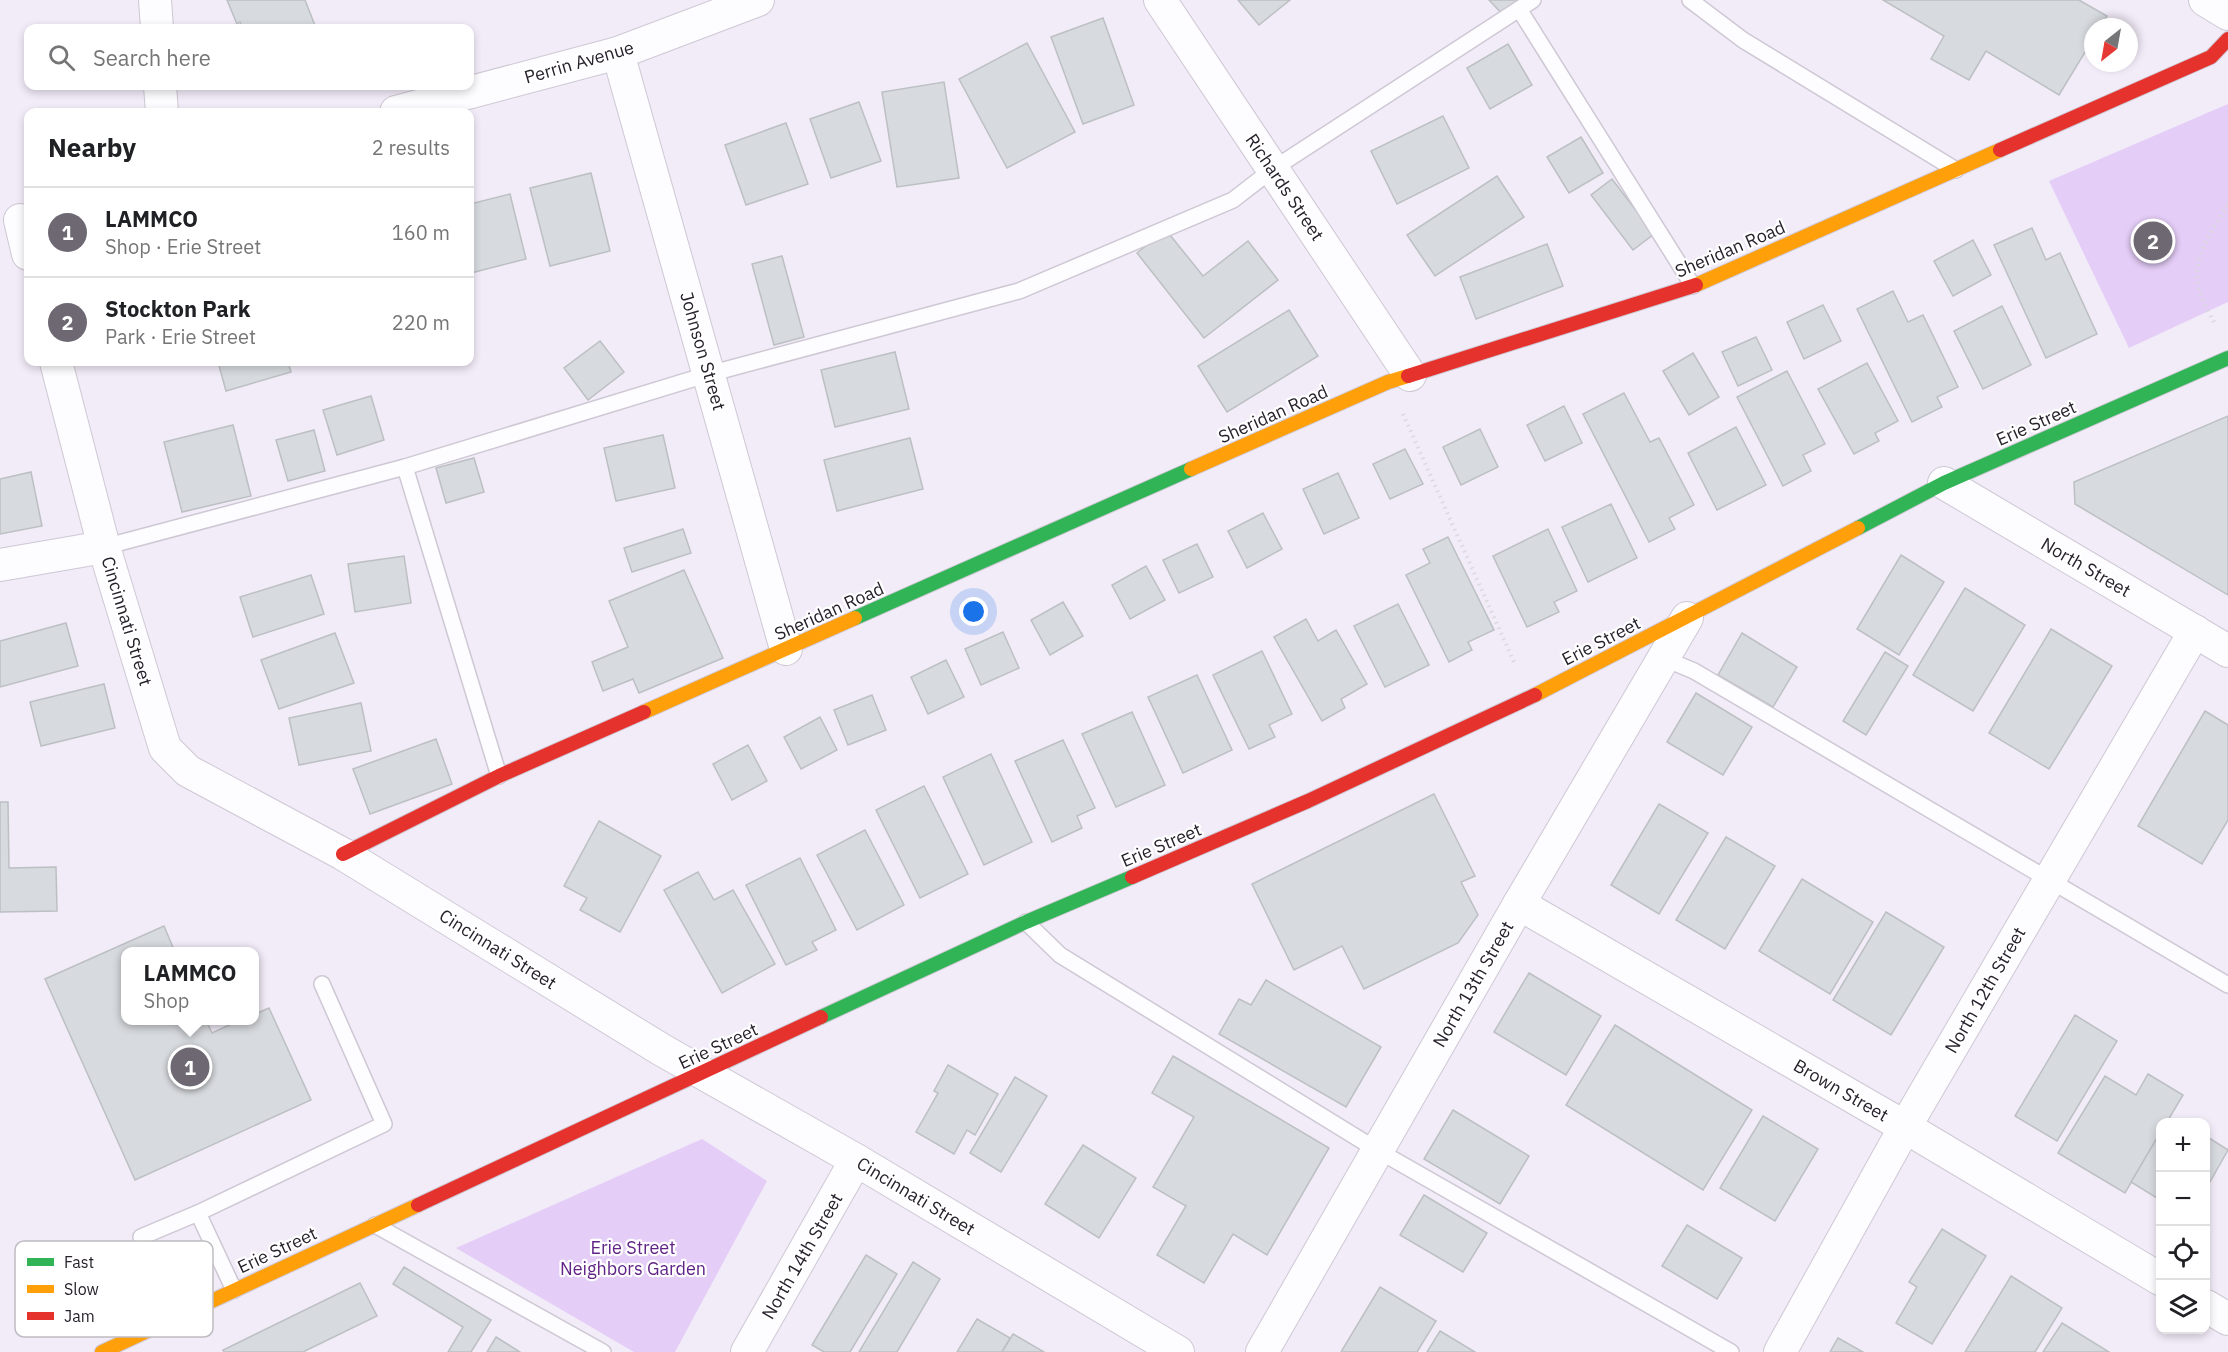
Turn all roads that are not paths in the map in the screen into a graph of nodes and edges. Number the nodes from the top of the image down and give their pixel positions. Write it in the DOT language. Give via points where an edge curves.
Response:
graph roads {
  1 [pos="155,0"];
  2 [pos="758,0"];
  3 [pos="1160,0"];
  4 [pos="1533,0"];
  5 [pos="1690,0"];
  6 [pos="2205,0"];
  7 [pos="1519,9"];
  8 [pos="2228,14"];
  9 [pos="157,24"];
  10 [pos="2228,39"];
  11 [pos="618,53"];
  12 [pos="160,90"];
  13 [pos="162,108"];
  14 [pos="411,108"];
  15 [pos="1273,169"];
  16 [pos="1956,170"];
  17 [pos="16,218"];
  18 [pos="24,242"];
  19 [pos="1693,286"];
  20 [pos="2228,357"];
  21 [pos="57,366"];
  22 [pos="709,374"];
  23 [pos="1399,379"];
  24 [pos="405,467"];
  25 [pos="1944,483"];
  26 [pos="104,547"];
  27 [pos="0,565"];
  28 [pos="1687,618"];
  29 [pos="2195,631"];
  30 [pos="786,649"];
  31 [pos="2228,651"];
  32 [pos="1663,658"];
  33 [pos="499,776"];
  34 [pos="343,854"];
  35 [pos="2050,879"];
  36 [pos="1519,904"];
  37 [pos="1026,922"];
  38 [pos="322,984"];
  39 [pos="2228,985"];
  40 [pos="702,1074"];
  41 [pos="1905,1127"];
  42 [pos="1377,1150"];
  43 [pos="856,1160"];
  44 [pos="198,1213"];
  45 [pos="374,1224"];
  46 [pos="141,1237"];
  47 [pos="211,1241"];
  48 [pos="213,1245"];
  49 [pos="2156,1277"];
  50 [pos="234,1290"];
  51 [pos="213,1300"];
  52 [pos="2210,1309"];
  53 [pos="2228,1319"];
  54 [pos="134,1337"];
  55 [pos="102,1352"];
  56 [pos="603,1352"];
  57 [pos="747,1352"];
  58 [pos="1178,1352"];
  59 [pos="1262,1352"];
  60 [pos="1731,1352"];
  61 [pos="1780,1352"];
  1 -- 9 [label="street"];
  2 -- 11 [label="street, Perrin Avenue"];
  3 -- 15 [label="street, Richards Street"];
  4 -- 7 [label="lane"];
  5 -- 16 [label="lane" via="1743,40"];
  6 -- 8 [label="street"];
  7 -- 15 [label="lane"];
  7 -- 19 [label="lane"];
  10 -- 16 [label="street, Sheridan Road" via="2211,57"];
  11 -- 14 [label="street, Perrin Avenue"];
  11 -- 22 [label="street, Johnson Street"];
  12 -- 13 [label="street"];
  15 -- 22 [label="lane" via="1233,200 1019,291"];
  15 -- 23 [label="street, Richards Street"];
  16 -- 19 [label="street, Sheridan Road"];
  17 -- 18 [label="street"];
  19 -- 23 [label="street, Sheridan Road"];
  20 -- 25 [label="street, Erie Street"];
  21 -- 26 [label="street, Cincinnati Street"];
  22 -- 24 [label="lane"];
  22 -- 30 [label="street, Johnson Street"];
  23 -- 30 [label="street, Sheridan Road"];
  24 -- 26 [label="lane"];
  24 -- 33 [label="lane"];
  25 -- 28 [label="street, Erie Street"];
  25 -- 29 [label="street, North Street"];
  26 -- 27 [label="street"];
  26 -- 34 [label="street, Cincinnati Street" via="165,748 188,771"];
  28 -- 32 [label="street, North 13th Street"];
  28 -- 37 [label="street, Erie Street" via="1308,801"];
  29 -- 31 [label="street, North Street"];
  29 -- 35 [label="street, North 12th Street"];
  30 -- 33 [label="street, Sheridan Road"];
  32 -- 35 [label="lane" via="1694,671"];
  32 -- 36 [label="street, North 13th Street"];
  33 -- 34 [label="street, Sheridan Road"];
  34 -- 40 [label="street, Cincinnati Street"];
  35 -- 39 [label="lane"];
  35 -- 41 [label="street, North 12th Street"];
  36 -- 41 [label="street, Brown Street"];
  36 -- 42 [label="street, North 13th Street"];
  37 -- 40 [label="street, Erie Street"];
  37 -- 42 [label="lane" via="1060,955"];
  38 -- 44 [label="lane" via="384,1124"];
  40 -- 43 [label="street, Cincinnati Street"];
  40 -- 45 [label="street, Erie Street"];
  41 -- 49 [label="street, Brown Street"];
  41 -- 61 [label="street, North 12th Street"];
  42 -- 59 [label="street, North 13th Street"];
  42 -- 60 [label="lane"];
  43 -- 57 [label="street, North 14th Street"];
  43 -- 58 [label="street, Cincinnati Street"];
  44 -- 46 [label="lane"];
  44 -- 47 [label="lane"];
  45 -- 50 [label="street, Erie Street"];
  45 -- 56 [label="lane"];
  48 -- 50 [label="lane"];
  50 -- 51 [label="street, Erie Street"];
  52 -- 53 [label="street"];
  54 -- 55 [label="street, Erie Street"];
}
